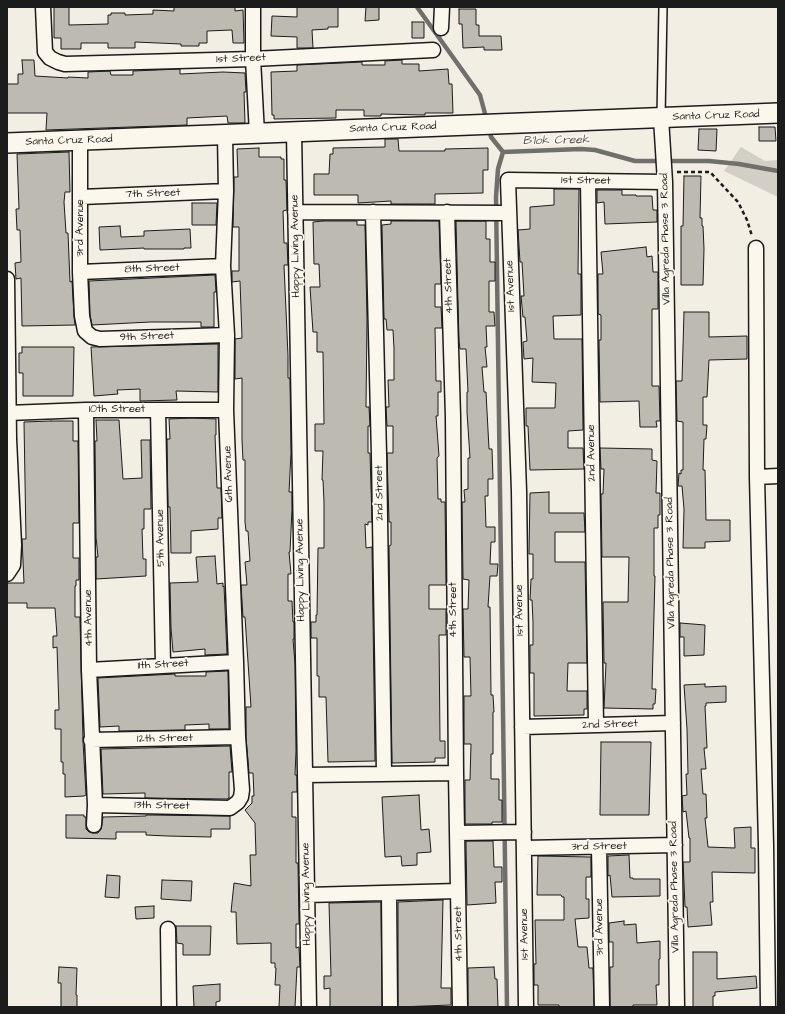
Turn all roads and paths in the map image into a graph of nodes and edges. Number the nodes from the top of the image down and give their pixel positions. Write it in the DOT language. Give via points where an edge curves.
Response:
graph roads {
  1 [pos="43,7"];
  2 [pos="253,7"];
  3 [pos="442,7"];
  4 [pos="663,7"];
  5 [pos="441,28"];
  6 [pos="433,50"];
  7 [pos="253,59"];
  8 [pos="778,113"];
  9 [pos="661,118"];
  10 [pos="294,132"];
  11 [pos="257,134"];
  12 [pos="225,135"];
  13 [pos="80,140"];
  14 [pos="7,143"];
  15 [pos="664,169"];
  16 [pos="508,180"];
  17 [pos="588,181"];
  18 [pos="226,192"];
  19 [pos="80,197"];
  20 [pos="295,212"];
  21 [pos="373,212"];
  22 [pos="447,212"];
  23 [pos="498,213"];
  24 [pos="756,248"];
  25 [pos="223,266"];
  26 [pos="80,272"];
  27 [pos="7,279"];
  28 [pos="7,300"];
  29 [pos="82,316"];
  30 [pos="227,335"];
  31 [pos="8,373"];
  32 [pos="86,410"];
  33 [pos="158,410"];
  34 [pos="226,410"];
  35 [pos="8,413"];
  36 [pos="8,439"];
  37 [pos="778,476"];
  38 [pos="757,477"];
  39 [pos="9,508"];
  40 [pos="7,574"];
  41 [pos="236,662"];
  42 [pos="163,665"];
  43 [pos="89,670"];
  44 [pos="673,723"];
  45 [pos="596,725"];
  46 [pos="522,727"];
  47 [pos="238,737"];
  48 [pos="92,740"];
  49 [pos="456,773"];
  50 [pos="384,774"];
  51 [pos="305,775"];
  52 [pos="95,805"];
  53 [pos="230,808"];
  54 [pos="94,825"];
  55 [pos="511,832"];
  56 [pos="457,833"];
  57 [pos="675,845"];
  58 [pos="599,847"];
  59 [pos="524,848"];
  60 [pos="458,891"];
  61 [pos="389,893"];
  62 [pos="307,895"];
  63 [pos="168,929"];
  64 [pos="169,1007"];
  65 [pos="309,1007"];
  66 [pos="390,1007"];
  67 [pos="460,1007"];
  68 [pos="526,1007"];
  69 [pos="602,1007"];
  70 [pos="677,1007"];
  71 [pos="768,1007"];
  1 -- 7 [label="street, 1st Street" via="46,52 50,58 66,64"];
  2 -- 7 [label="street"];
  3 -- 5 [label="street"];
  4 -- 9 [label="lane"];
  6 -- 7 [label="street, 1st Street"];
  7 -- 11 [label="street"];
  8 -- 9 [label="street, Santa Cruz Road"];
  9 -- 10 [label="street, Santa Cruz Road"];
  9 -- 15 [label="street, Villa Agreda Phase 3 Road"];
  10 -- 11 [label="street, Santa Cruz Road"];
  10 -- 20 [label="street, Happy Living Avenue"];
  11 -- 12 [label="street, Santa Cruz Road"];
  12 -- 13 [label="street, Santa Cruz Road"];
  12 -- 18 [label="street, 6th Avenue"];
  13 -- 14 [label="street, Santa Cruz Road"];
  13 -- 19 [label="street, 3rd Avenue"];
  15 -- 17 [label="street, 1st Street"];
  15 -- 24 [label="path" via="710,172 738,202"];
  15 -- 44 [label="street, Villa Agreda Phase 3 Road"];
  16 -- 17 [label="street, 1st Street"];
  16 -- 23 [label="street, 1st Avenue"];
  17 -- 45 [label="street, 2nd Avenue"];
  18 -- 19 [label="street, 7th Street"];
  18 -- 25 [label="street, 6th Avenue"];
  19 -- 26 [label="street, 3rd Avenue"];
  20 -- 21 [label="street"];
  20 -- 51 [label="street, Happy Living Avenue"];
  21 -- 22 [label="street"];
  21 -- 50 [label="street, 2nd Street"];
  22 -- 23 [label="street"];
  22 -- 49 [label="street, 4th Street"];
  23 -- 46 [label="street, 1st Avenue" via="519,491"];
  24 -- 38 [label="street"];
  25 -- 26 [label="street, 8th Street"];
  25 -- 30 [label="street, 6th Avenue"];
  26 -- 29 [label="street, 3rd Avenue"];
  27 -- 28 [label="street"];
  28 -- 31 [label="street"];
  29 -- 30 [label="street, 9th Street" via="85,331 100,339"];
  30 -- 34 [label="street, 6th Avenue"];
  31 -- 35 [label="street"];
  32 -- 33 [label="street, 10th Street"];
  32 -- 35 [label="street, 10th Street"];
  32 -- 43 [label="street, 4th Avenue"];
  33 -- 34 [label="street, 10th Street"];
  33 -- 42 [label="street, 5th Avenue"];
  34 -- 41 [label="street, 6th Avenue"];
  35 -- 36 [label="street"];
  36 -- 39 [label="street"];
  37 -- 38 [label="street"];
  38 -- 71 [label="street"];
  39 -- 40 [label="street" via="14,545 13,565"];
  41 -- 42 [label="street, 11th Street"];
  41 -- 47 [label="street, 6th Avenue"];
  42 -- 43 [label="street, 11th Street"];
  43 -- 48 [label="street, 4th Avenue"];
  44 -- 45 [label="street, 2nd Street"];
  44 -- 57 [label="street, Villa Agreda Phase 3 Road"];
  45 -- 46 [label="street, 2nd Street"];
  46 -- 55 [label="street, 1st Avenue"];
  47 -- 48 [label="street, 12th Street"];
  47 -- 53 [label="street, 6th Avenue" via="242,790 238,802"];
  48 -- 52 [label="street, 4th Avenue"];
  49 -- 50 [label="street"];
  49 -- 56 [label="street, 4th Street"];
  50 -- 51 [label="street"];
  51 -- 62 [label="street, Happy Living Avenue"];
  52 -- 53 [label="street, 13th Street"];
  52 -- 54 [label="street, 4th Avenue"];
  55 -- 56 [label="street"];
  55 -- 59 [label="street, 1st Avenue"];
  56 -- 60 [label="street, 4th Street"];
  57 -- 58 [label="street, 3rd Street"];
  57 -- 70 [label="street, Villa Agreda Phase 3 Road"];
  58 -- 59 [label="street, 3rd Street"];
  58 -- 69 [label="street, 3rd Avenue"];
  59 -- 68 [label="street, 1st Avenue"];
  60 -- 61 [label="street"];
  60 -- 67 [label="street, 4th Street"];
  61 -- 62 [label="street"];
  61 -- 66 [label="street"];
  62 -- 65 [label="street, Happy Living Avenue"];
  63 -- 64 [label="street"];
}
